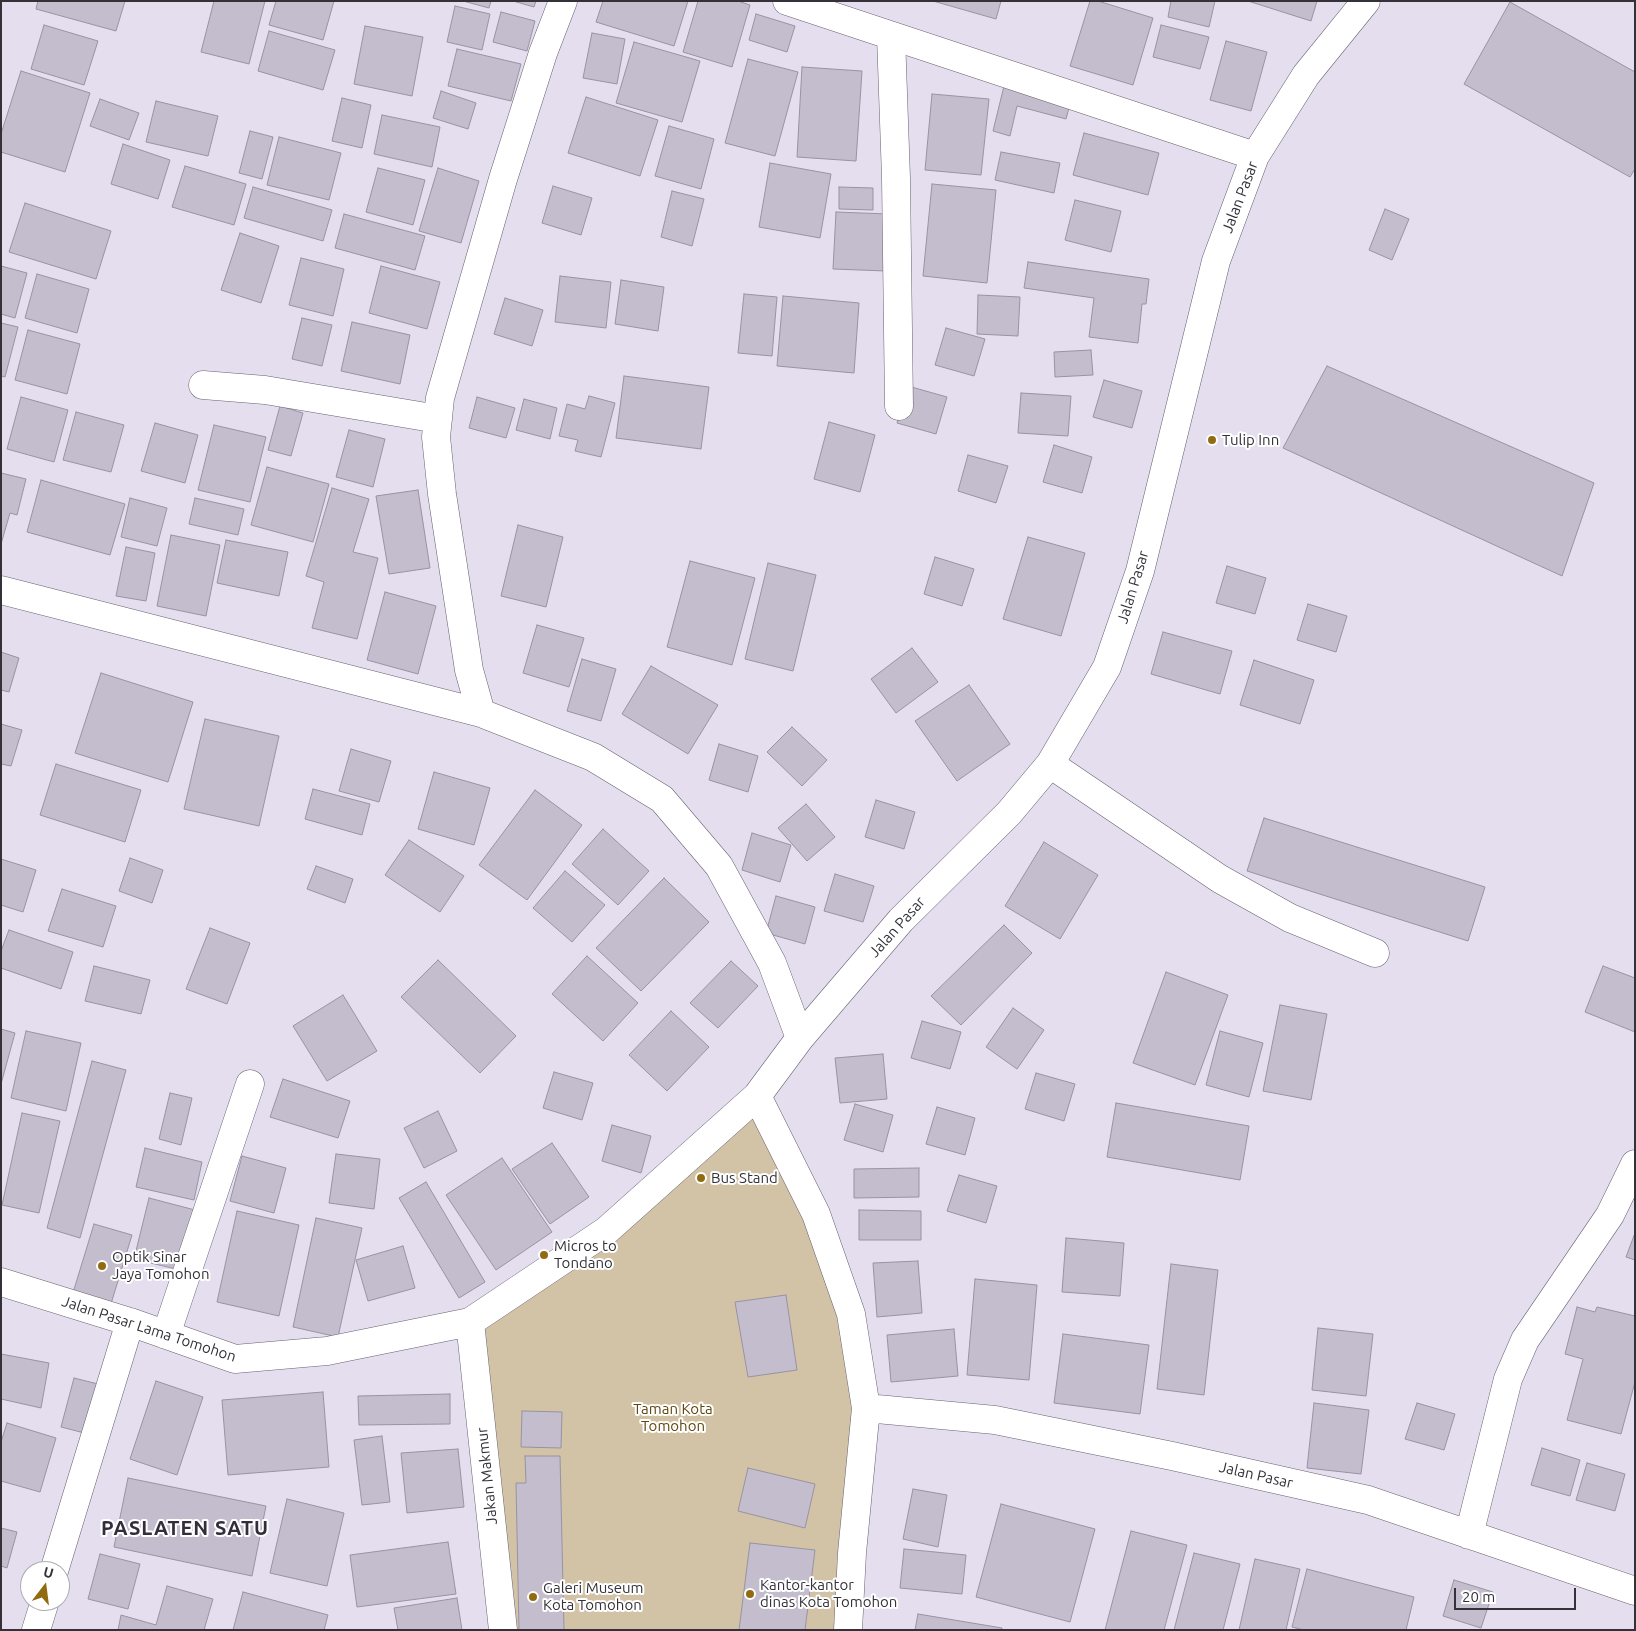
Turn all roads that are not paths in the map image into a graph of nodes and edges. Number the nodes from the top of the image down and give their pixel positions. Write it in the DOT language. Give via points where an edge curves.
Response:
graph roads {
  1 [pos="562,1"];
  2 [pos="787,1"];
  3 [pos="1366,1"];
  4 [pos="891,36"];
  5 [pos="1255,156"];
  6 [pos="203,385"];
  7 [pos="898,406"];
  8 [pos="438,419"];
  9 [pos="1,590"];
  10 [pos="481,713"];
  11 [pos="1050,764"];
  12 [pos="1376,953"];
  13 [pos="800,1038"];
  14 [pos="250,1084"];
  15 [pos="757,1096"];
  16 [pos="1635,1164"];
  17 [pos="1,1282"];
  18 [pos="130,1322"];
  19 [pos="470,1322"];
  20 [pos="166,1335"];
  21 [pos="866,1408"];
  22 [pos="1469,1535"];
  23 [pos="57,1561"];
  24 [pos="1635,1591"];
  25 [pos="42,1611"];
  26 [pos="36,1630"];
  27 [pos="503,1630"];
  28 [pos="848,1630"];
  1 -- 8 [label="street" via="503,178 443,389"];
  2 -- 4 [label="street"];
  3 -- 5 [label="street, Jalan Pasar" via="1306,75"];
  4 -- 5 [label="street"];
  4 -- 7 [label="street"];
  5 -- 11 [label="street, Jalan Pasar" via="1216,260 1140,571 1107,667"];
  6 -- 8 [label="street" via="265,390"];
  8 -- 10 [label="street" via="436,437 442,494 470,670"];
  9 -- 10 [label="street"];
  10 -- 13 [label="street" via="593,757 662,799 719,866 772,963"];
  11 -- 12 [label="street" via="1220,879 1290,918"];
  11 -- 13 [label="street, Jalan Pasar" via="1009,813 901,920"];
  13 -- 15 [label="street, Jalan Pasar"];
  14 -- 20 [label="street"];
  15 -- 19 [label="street, Jalan Pasar Lama Tomohon" via="606,1231"];
  15 -- 21 [label="street" via="816,1214 851,1314"];
  16 -- 22 [label="street" via="1610,1215 1526,1340 1508,1379"];
  17 -- 18 [label="street, Jalan Pasar Lama Tomohon"];
  18 -- 20 [label="street, Jalan Pasar Lama Tomohon"];
  18 -- 23 [label="street"];
  19 -- 20 [label="street, Jalan Pasar Lama Tomohon" via="327,1351 235,1359"];
  19 -- 27 [label="street, Jakan Makmur"];
  21 -- 22 [label="street, Jalan Pasar" via="995,1420 1172,1456 1368,1500"];
  21 -- 28 [label="street"];
  22 -- 24 [label="street, Jalan Pasar"];
  25 -- 26 [label="street"];
}
